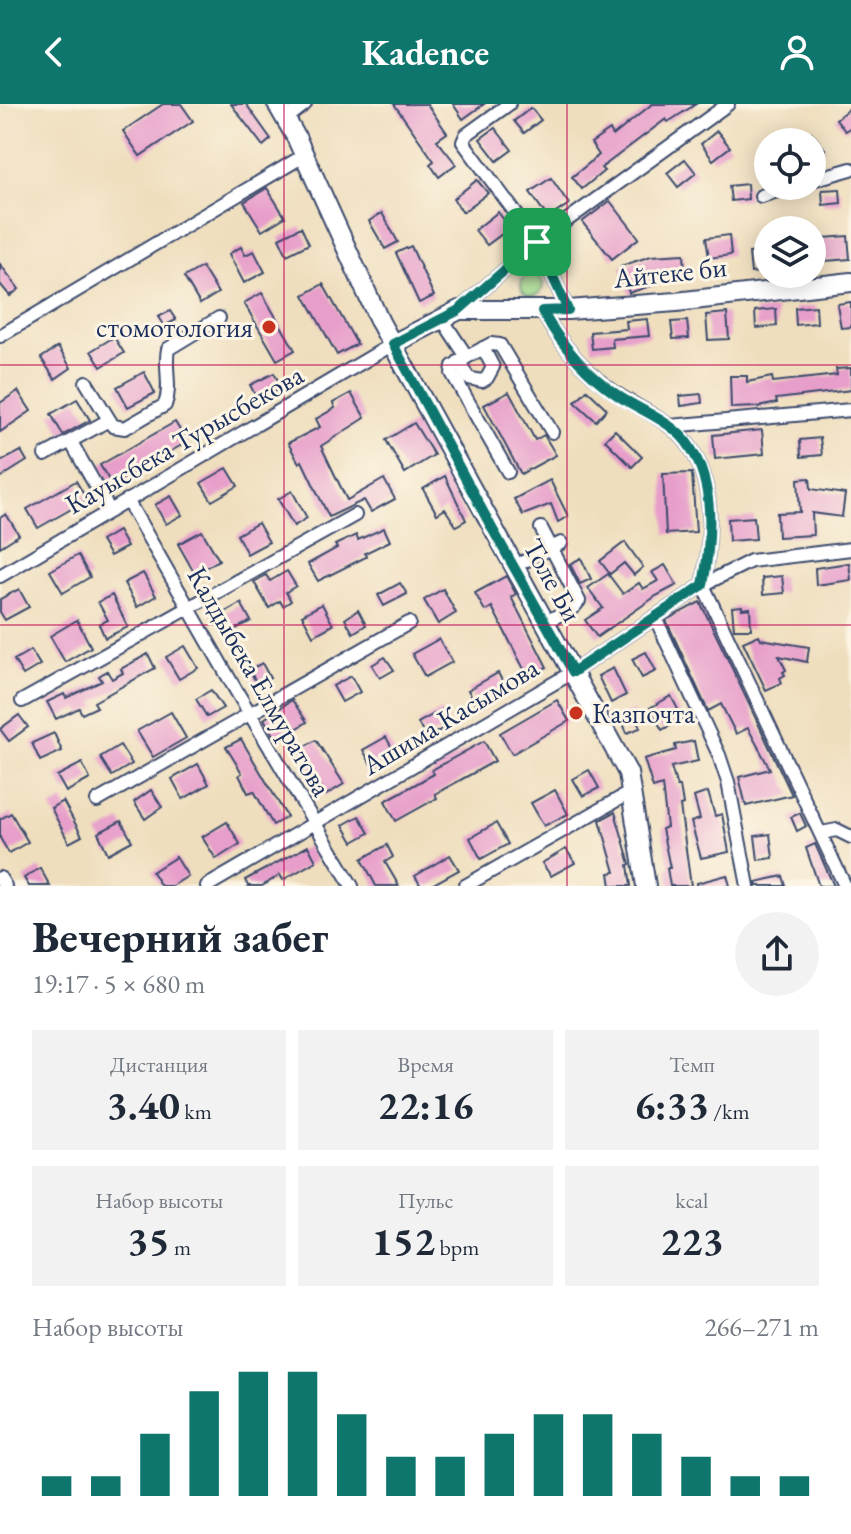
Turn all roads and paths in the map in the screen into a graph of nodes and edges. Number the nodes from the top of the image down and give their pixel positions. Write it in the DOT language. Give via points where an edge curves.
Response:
graph roads {
  1 [pos="305,104"];
  2 [pos="509,104"];
  3 [pos="728,104"];
  4 [pos="282,111"];
  5 [pos="305,155"];
  6 [pos="851,169"];
  7 [pos="826,176"];
  8 [pos="537,242"];
  9 [pos="851,282"];
  10 [pos="459,310"];
  11 [pos="568,310"];
  12 [pos="542,311"];
  13 [pos="219,318"];
  14 [pos="442,319"];
  15 [pos="0,336"];
  16 [pos="483,348"];
  17 [pos="395,350"];
  18 [pos="463,359"];
  19 [pos="86,382"];
  20 [pos="851,410"];
  21 [pos="109,420"];
  22 [pos="670,426"];
  23 [pos="552,432"];
  24 [pos="71,442"];
  25 [pos="45,455"];
  26 [pos="508,472"];
  27 [pos="127,500"];
  28 [pos="110,511"];
  29 [pos="355,515"];
  30 [pos="541,528"];
  31 [pos="557,546"];
  32 [pos="851,549"];
  33 [pos="513,567"];
  34 [pos="0,576"];
  35 [pos="703,585"];
  36 [pos="189,607"];
  37 [pos="655,617"];
  38 [pos="409,623"];
  39 [pos="544,623"];
  40 [pos="573,672"];
  41 [pos="22,701"];
  42 [pos="250,713"];
  43 [pos="631,792"];
  44 [pos="97,801"];
  45 [pos="316,823"];
  46 [pos="821,833"];
  47 [pos="851,837"];
  48 [pos="0,878"];
  49 [pos="5,886"];
  50 [pos="207,886"];
  51 [pos="352,886"];
  52 [pos="465,886"];
  53 [pos="646,886"];
  54 [pos="748,886"];
  55 [pos="845,886"];
  1 -- 4 [label="street"];
  2 -- 8 [label="street" via="463,142"];
  3 -- 8 [label="street"];
  4 -- 5 [label="street, Толе Би"];
  5 -- 15 [label="street"];
  5 -- 17 [label="street, Толе Би"];
  6 -- 7 [label="street"];
  8 -- 10 [label="street"];
  8 -- 11 [label="street"];
  9 -- 11 [label="street, Айтеке би"];
  10 -- 12 [label="street, Айтеке би"];
  10 -- 14 [label="street"];
  11 -- 12 [label="street, Айтеке би"];
  12 -- 22 [label="street" via="559,342 597,380"];
  13 -- 21 [label="street" via="168,349 165,405 125,428"];
  14 -- 17 [label="street"];
  14 -- 18 [label="street"];
  16 -- 18 [label="street"];
  16 -- 18 [label="street" via="493,367 482,381 468,378"];
  16 -- 23 [label="street" via="500,345"];
  17 -- 27 [label="street, Кауысбека Турысбекова"];
  17 -- 33 [label="street, Толе Би"];
  18 -- 26 [label="street" via="452,373"];
  19 -- 21 [label="street"];
  20 -- 22 [label="street"];
  21 -- 24 [label="street"];
  22 -- 35 [label="street" via="690,446 708,489"];
  24 -- 25 [label="street"];
  24 -- 28 [label="street"];
  27 -- 28 [label="street, Кауысбека Турысбекова"];
  27 -- 36 [label="street, Калдыбека Елмуратова"];
  28 -- 34 [label="street, Кауысбека Турысбекова"];
  29 -- 36 [label="street"];
  30 -- 31 [label="street"];
  31 -- 33 [label="street"];
  31 -- 39 [label="street" via="579,601"];
  32 -- 35 [label="street, Ашима Касымова" via="751,561"];
  33 -- 39 [label="street, Толе Би"];
  35 -- 37 [label="street, Ашима Касымова"];
  35 -- 46 [label="street"];
  36 -- 41 [label="street"];
  36 -- 42 [label="street, Калдыбека Елмуратова"];
  37 -- 40 [label="street, Ашима Касымова"];
  37 -- 54 [label="street" via="719,755"];
  38 -- 42 [label="street"];
  39 -- 40 [label="street, Толе Би"];
  40 -- 43 [label="street, Толе Би" via="628,773"];
  40 -- 45 [label="street, Ашима Касымова"];
  42 -- 44 [label="street"];
  42 -- 45 [label="street, Калдыбека Елмуратова"];
  43 -- 52 [label="street"];
  43 -- 53 [label="street, Толе Би"];
  45 -- 50 [label="street, Ашима Касымова"];
  45 -- 51 [label="street, Калдыбека Елмуратова"];
  46 -- 47 [label="street" via="837,830"];
  46 -- 55 [label="street"];
  48 -- 49 [label="street"];
}
